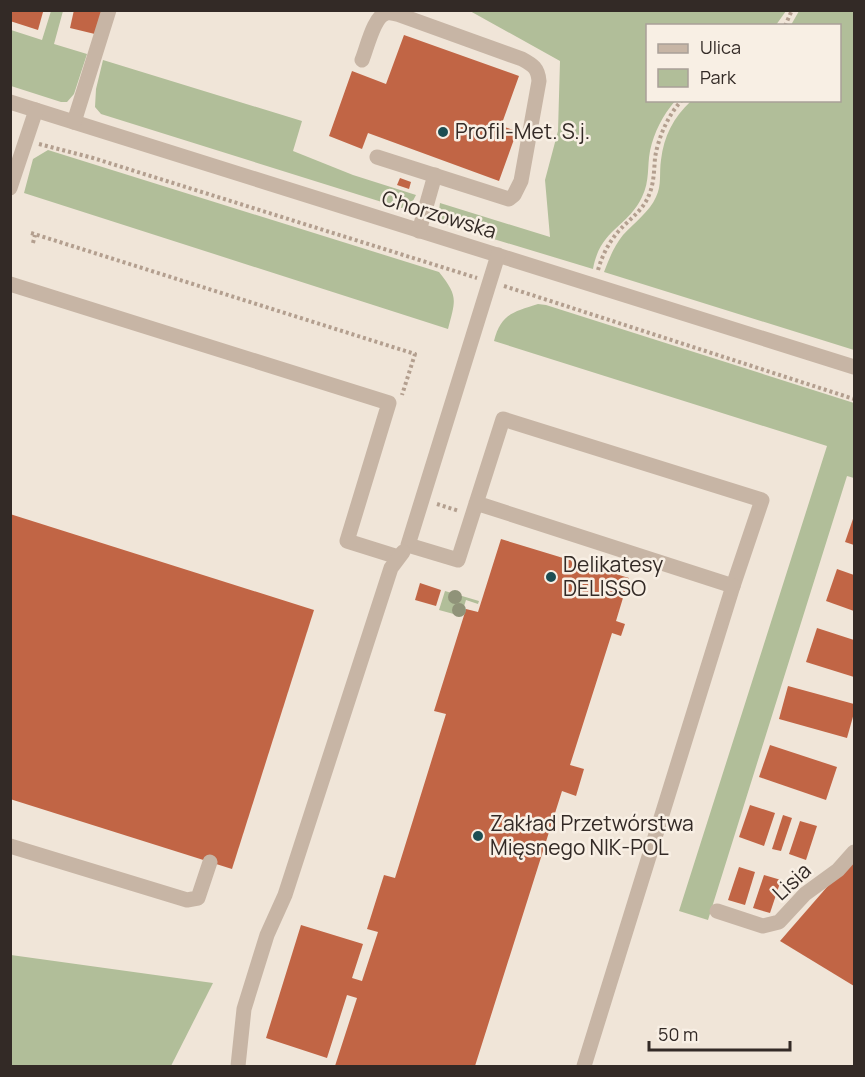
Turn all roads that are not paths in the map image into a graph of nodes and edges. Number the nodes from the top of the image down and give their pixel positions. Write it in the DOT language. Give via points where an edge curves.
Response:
graph roads {
  1 [pos="109,10"];
  2 [pos="363,60"];
  3 [pos="10,102"];
  4 [pos="36,110"];
  5 [pos="74,122"];
  6 [pos="377,157"];
  7 [pos="435,175"];
  8 [pos="10,189"];
  9 [pos="419,231"];
  10 [pos="498,255"];
  11 [pos="10,284"];
  12 [pos="855,367"];
  13 [pos="475,509"];
  14 [pos="408,545"];
  15 [pos="398,558"];
  16 [pos="733,586"];
  17 [pos="10,846"];
  18 [pos="855,852"];
  19 [pos="210,862"];
  20 [pos="717,911"];
  21 [pos="238,1066"];
  22 [pos="584,1066"];
  1 -- 5 [label="street"];
  2 -- 7 [label="street" via="376,23 388,12 522,59 539,72 520,181 514,195 509,199"];
  3 -- 4 [label="street, Chorzowska"];
  4 -- 5 [label="street, Chorzowska"];
  4 -- 8 [label="street"];
  5 -- 9 [label="street, Chorzowska"];
  6 -- 7 [label="street"];
  7 -- 9 [label="street"];
  9 -- 10 [label="street, Chorzowska"];
  10 -- 12 [label="street, Chorzowska"];
  10 -- 14 [label="street"];
  11 -- 15 [label="street" via="389,403 346,541"];
  13 -- 14 [label="street" via="458,560"];
  13 -- 16 [label="street"];
  13 -- 16 [label="street" via="503,419 762,500"];
  14 -- 15 [label="street"];
  15 -- 21 [label="street" via="391,568 285,895 267,935 244,1009"];
  16 -- 22 [label="street"];
  17 -- 19 [label="street" via="187,900 198,898"];
  18 -- 20 [label="street, Lisia" via="779,922 763,926"];
}
